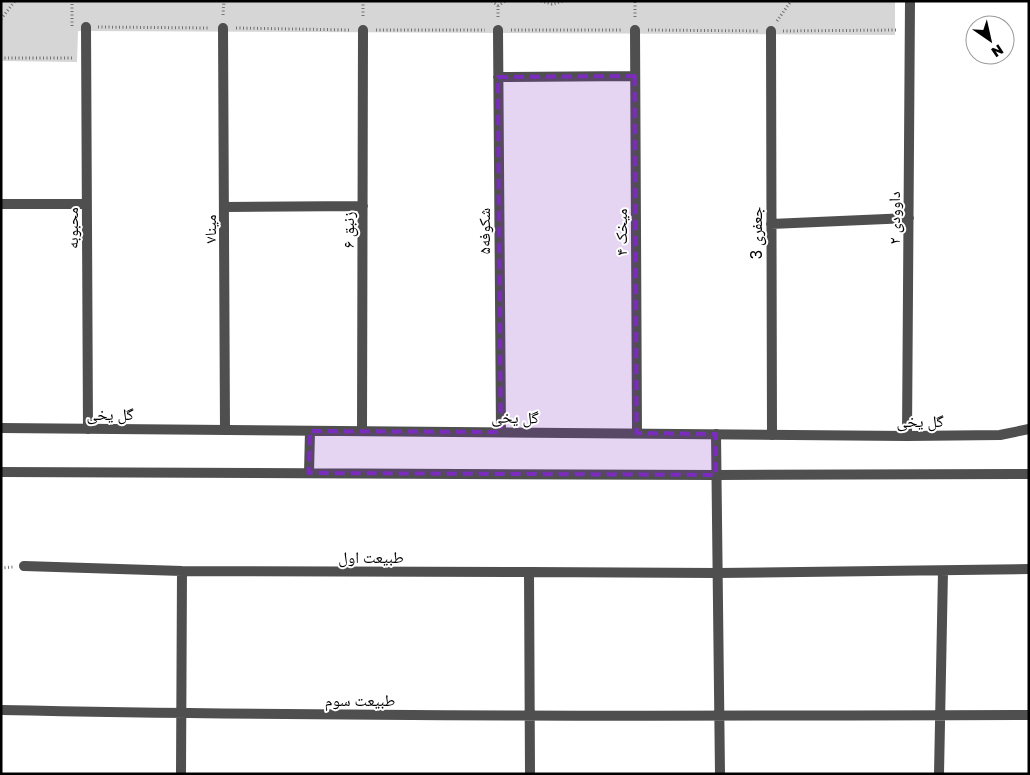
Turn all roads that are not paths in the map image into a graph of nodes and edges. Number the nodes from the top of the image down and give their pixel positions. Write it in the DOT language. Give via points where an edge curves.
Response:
graph roads {
  1 [pos="910,1"];
  2 [pos="86,27"];
  3 [pos="223,28"];
  4 [pos="363,30"];
  5 [pos="498,30"];
  6 [pos="635,30"];
  7 [pos="771,31"];
  8 [pos="635,76"];
  9 [pos="498,77"];
  10 [pos="1,204"];
  11 [pos="87,204"];
  12 [pos="363,206"];
  13 [pos="225,207"];
  14 [pos="909,218"];
  15 [pos="771,224"];
  16 [pos="1,428"];
  17 [pos="88,429"];
  18 [pos="1029,429"];
  19 [pos="225,430"];
  20 [pos="310,430"];
  21 [pos="362,431"];
  22 [pos="501,432"];
  23 [pos="637,433"];
  24 [pos="716,434"];
  25 [pos="772,435"];
  26 [pos="907,436"];
  27 [pos="1,472"];
  28 [pos="310,473"];
  29 [pos="1029,474"];
  30 [pos="716,475"];
  31 [pos="24,566"];
  32 [pos="1029,569"];
  33 [pos="943,570"];
  34 [pos="182,571"];
  35 [pos="529,572"];
  36 [pos="718,573"];
  37 [pos="1,710"];
  38 [pos="182,714"];
  39 [pos="1029,714"];
  40 [pos="940,715"];
  41 [pos="529,716"];
  42 [pos="719,716"];
  43 [pos="182,774"];
  44 [pos="530,774"];
  45 [pos="720,774"];
  46 [pos="939,774"];
  1 -- 14 [label="street, داوودی ۲"];
  2 -- 11 [label="street, محبوبه"];
  3 -- 13 [label="street, مینا۷"];
  4 -- 12 [label="street, زنبق ۶"];
  5 -- 9 [label="street, شکوفه۵"];
  6 -- 8 [label="street, میخک ۴"];
  7 -- 15 [label="street, 3 جعفری"];
  8 -- 9 [label="street"];
  8 -- 23 [label="street, میخک ۴"];
  9 -- 22 [label="street, شکوفه۵"];
  10 -- 11 [label="street"];
  11 -- 17 [label="street, محبوبه"];
  12 -- 13 [label="street"];
  12 -- 21 [label="street, زنبق ۶"];
  13 -- 19 [label="street, مینا۷"];
  14 -- 15 [label="street"];
  14 -- 26 [label="street, داوودی ۲"];
  15 -- 25 [label="street, 3 جعفری"];
  16 -- 17 [label="street, گل یخی"];
  17 -- 19 [label="street, گل یخی"];
  18 -- 26 [label="street, گل یخی" via="1000,435"];
  19 -- 20 [label="street, گل یخی"];
  20 -- 21 [label="street, گل یخی"];
  20 -- 28 [label="street"];
  21 -- 22 [label="street, گل یخی"];
  22 -- 23 [label="street, گل یخی"];
  23 -- 24 [label="street, گل یخی"];
  24 -- 25 [label="street, گل یخی"];
  24 -- 30 [label="street"];
  25 -- 26 [label="street, گل یخی"];
  27 -- 28 [label="street"];
  28 -- 30 [label="street"];
  29 -- 30 [label="street"];
  30 -- 36 [label="street"];
  31 -- 34 [label="street, طبیعت اول"];
  32 -- 33 [label="street, طبیعت اول"];
  33 -- 36 [label="street, طبیعت اول"];
  33 -- 40 [label="street"];
  34 -- 35 [label="street, طبیعت اول"];
  34 -- 38 [label="street"];
  35 -- 36 [label="street, طبیعت اول"];
  35 -- 41 [label="street"];
  36 -- 42 [label="street"];
  37 -- 38 [label="street, طبیعت سوم"];
  38 -- 41 [label="street, طبیعت سوم"];
  38 -- 43 [label="street"];
  39 -- 40 [label="street, طبیعت سوم"];
  40 -- 42 [label="street, طبیعت سوم"];
  40 -- 46 [label="street"];
  41 -- 42 [label="street, طبیعت سوم"];
  41 -- 44 [label="street"];
  42 -- 45 [label="street"];
}
